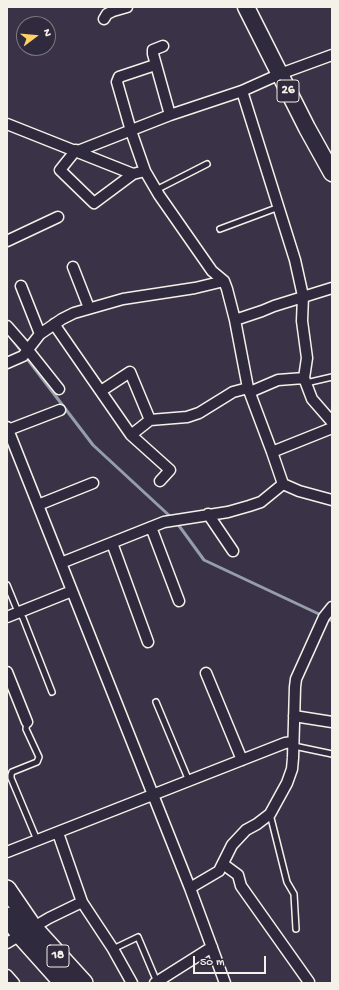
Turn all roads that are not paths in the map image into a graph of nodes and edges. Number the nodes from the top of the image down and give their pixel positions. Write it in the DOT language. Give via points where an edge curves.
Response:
graph roads {
  1 [pos="127,7"];
  2 [pos="246,7"];
  3 [pos="104,19"];
  4 [pos="163,46"];
  5 [pos="332,55"];
  6 [pos="156,65"];
  7 [pos="280,74"];
  8 [pos="242,91"];
  9 [pos="170,116"];
  10 [pos="7,124"];
  11 [pos="131,131"];
  12 [pos="77,151"];
  13 [pos="207,164"];
  14 [pos="145,171"];
  15 [pos="332,173"];
  16 [pos="133,174"];
  17 [pos="156,190"];
  18 [pos="279,207"];
  19 [pos="58,217"];
  20 [pos="220,229"];
  21 [pos="7,241"];
  22 [pos="73,267"];
  23 [pos="224,281"];
  24 [pos="21,286"];
  25 [pos="332,288"];
  26 [pos="303,296"];
  27 [pos="90,308"];
  28 [pos="235,320"];
  29 [pos="54,324"];
  30 [pos="7,326"];
  31 [pos="40,334"];
  32 [pos="26,353"];
  33 [pos="7,363"];
  34 [pos="332,377"];
  35 [pos="305,380"];
  36 [pos="59,389"];
  37 [pos="249,390"];
  38 [pos="101,391"];
  39 [pos="60,410"];
  40 [pos="150,420"];
  41 [pos="332,422"];
  42 [pos="332,428"];
  43 [pos="8,429"];
  44 [pos="131,435"];
  45 [pos="272,452"];
  46 [pos="160,481"];
  47 [pos="94,483"];
  48 [pos="283,484"];
  49 [pos="332,500"];
  50 [pos="38,505"];
  51 [pos="208,514"];
  52 [pos="151,527"];
  53 [pos="112,543"];
  54 [pos="233,551"];
  55 [pos="62,562"];
  56 [pos="7,585"];
  57 [pos="72,591"];
  58 [pos="179,602"];
  59 [pos="332,607"];
  60 [pos="19,613"];
  61 [pos="7,617"];
  62 [pos="148,642"];
  63 [pos="7,672"];
  64 [pos="206,673"];
  65 [pos="52,692"];
  66 [pos="156,702"];
  67 [pos="294,716"];
  68 [pos="27,722"];
  69 [pos="332,722"];
  70 [pos="293,744"];
  71 [pos="332,754"];
  72 [pos="242,760"];
  73 [pos="189,781"];
  74 [pos="153,795"];
  75 [pos="270,814"];
  76 [pos="58,833"];
  77 [pos="38,840"];
  78 [pos="7,852"];
  79 [pos="223,864"];
  80 [pos="190,888"];
  81 [pos="7,890"];
  82 [pos="82,902"];
  83 [pos="7,916"];
  84 [pos="296,929"];
  85 [pos="20,935"];
  86 [pos="212,947"];
  87 [pos="113,949"];
  88 [pos="7,975"];
  89 [pos="156,982"];
  90 [pos="309,982"];
  91 [pos="14,983"];
  92 [pos="63,983"];
  93 [pos="84,983"];
  94 [pos="132,983"];
  95 [pos="225,983"];
  1 -- 3 [label="street" via="113,10"];
  2 -- 7 [label="main road, 26"];
  4 -- 6 [label="street" via="153,50"];
  5 -- 7 [label="street"];
  6 -- 9 [label="street"];
  6 -- 11 [label="street" via="119,77 116,82"];
  7 -- 8 [label="street"];
  7 -- 15 [label="main road, 26"];
  8 -- 9 [label="street"];
  8 -- 18 [label="street"];
  9 -- 11 [label="street"];
  10 -- 12 [label="street"];
  11 -- 12 [label="street"];
  11 -- 14 [label="street"];
  12 -- 16 [label="street"];
  12 -- 16 [label="street" via="60,170 94,203"];
  13 -- 17 [label="lane"];
  14 -- 16 [label="street"];
  14 -- 17 [label="street"];
  17 -- 23 [label="street" via="212,271"];
  18 -- 20 [label="lane"];
  18 -- 26 [label="street"];
  19 -- 21 [label="street"];
  22 -- 27 [label="street"];
  23 -- 27 [label="street" via="123,299"];
  23 -- 28 [label="street"];
  24 -- 31 [label="street"];
  25 -- 26 [label="street"];
  26 -- 28 [label="street"];
  26 -- 35 [label="street" via="302,321 307,358"];
  27 -- 29 [label="street"];
  28 -- 37 [label="street"];
  29 -- 31 [label="street"];
  29 -- 38 [label="street"];
  30 -- 32 [label="street"];
  31 -- 32 [label="street"];
  32 -- 33 [label="street"];
  32 -- 36 [label="street"];
  34 -- 35 [label="lane"];
  35 -- 37 [label="street" via="278,380"];
  35 -- 41 [label="street" via="312,399"];
  37 -- 40 [label="street" via="233,392 199,413 180,418"];
  37 -- 45 [label="street"];
  38 -- 40 [label="street" via="130,372"];
  38 -- 44 [label="street"];
  39 -- 43 [label="street"];
  40 -- 44 [label="street"];
  42 -- 45 [label="street"];
  43 -- 50 [label="street"];
  44 -- 46 [label="street" via="170,470"];
  45 -- 48 [label="street"];
  47 -- 50 [label="street"];
  48 -- 49 [label="street"];
  48 -- 51 [label="street" via="261,502 228,512"];
  50 -- 55 [label="street"];
  51 -- 52 [label="street" via="171,520"];
  51 -- 54 [label="street"];
  52 -- 53 [label="street"];
  52 -- 58 [label="street"];
  53 -- 55 [label="street"];
  53 -- 62 [label="street"];
  55 -- 57 [label="street"];
  56 -- 60 [label="lane"];
  57 -- 60 [label="street"];
  57 -- 74 [label="street"];
  59 -- 67 [label="street" via="324,617 296,679"];
  60 -- 61 [label="street"];
  60 -- 65 [label="lane"];
  63 -- 68 [label="street"];
  64 -- 72 [label="street"];
  66 -- 73 [label="lane"];
  67 -- 69 [label="street"];
  67 -- 70 [label="street"];
  68 -- 77 [label="lane" via="26,729 39,756 37,762 10,774"];
  70 -- 71 [label="lane"];
  70 -- 72 [label="street" via="285,743"];
  70 -- 75 [label="street" via="292,769"];
  72 -- 73 [label="street"];
  73 -- 74 [label="street"];
  74 -- 76 [label="street"];
  74 -- 80 [label="street"];
  75 -- 79 [label="street" via="246,830 232,845"];
  75 -- 84 [label="lane" via="287,882 294,894"];
  76 -- 77 [label="street"];
  76 -- 82 [label="street"];
  77 -- 78 [label="street"];
  79 -- 80 [label="street" via="219,872"];
  79 -- 90 [label="street" via="238,875 241,886"];
  80 -- 86 [label="street"];
  81 -- 85 [label="highway, 18"];
  82 -- 85 [label="street"];
  82 -- 87 [label="street"];
  83 -- 85 [label="highway, 18"];
  85 -- 92 [label="highway, 18"];
  85 -- 93 [label="highway, 18"];
  86 -- 89 [label="street"];
  86 -- 95 [label="street"];
  87 -- 89 [label="lane" via="138,937"];
  87 -- 94 [label="street"];
  88 -- 91 [label="street"];
}
